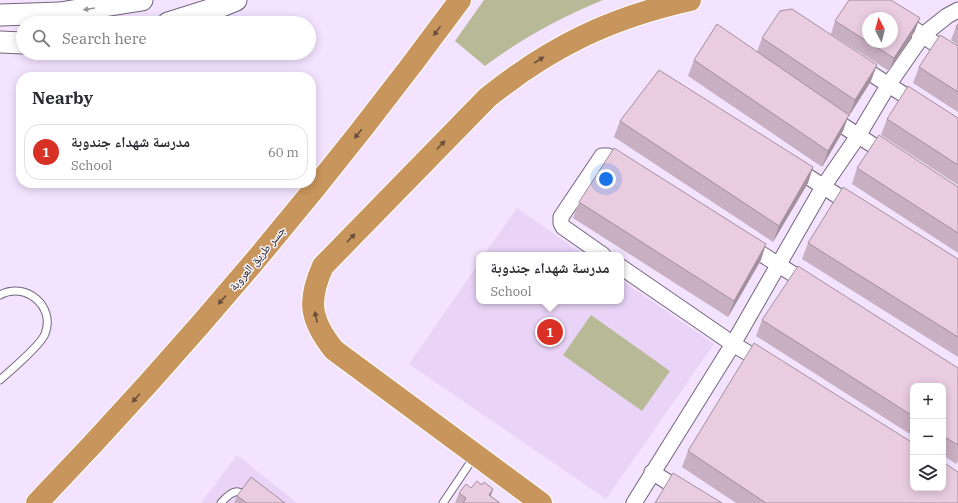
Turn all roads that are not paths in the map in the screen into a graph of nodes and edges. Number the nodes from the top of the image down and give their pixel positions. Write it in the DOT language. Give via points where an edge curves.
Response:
graph roads {
  1 [pos="142,0"];
  2 [pos="236,0"];
  3 [pos="460,0"];
  4 [pos="690,0"];
  5 [pos="958,10"];
  6 [pos="0,15"];
  7 [pos="190,16"];
  8 [pos="900,19"];
  9 [pos="923,35"];
  10 [pos="0,42"];
  11 [pos="16,42"];
  12 [pos="845,57"];
  13 [pos="958,60"];
  14 [pos="889,84"];
  15 [pos="813,106"];
  16 [pos="933,114"];
  17 [pos="858,136"];
  18 [pos="783,160"];
  19 [pos="898,162"];
  20 [pos="640,176"];
  21 [pos="316,186"];
  22 [pos="822,187"];
  23 [pos="314,188"];
  24 [pos="870,216"];
  25 [pos="732,236"];
  26 [pos="599,252"];
  27 [pos="779,265"];
  28 [pos="624,269"];
  29 [pos="825,294"];
  30 [pos="0,295"];
  31 [pos="733,344"];
  32 [pos="780,372"];
  33 [pos="0,380"];
  34 [pos="475,455"];
  35 [pos="652,472"];
  36 [pos="37,503"];
  37 [pos="221,503"];
  38 [pos="256,503"];
  39 [pos="443,503"];
  40 [pos="541,503"];
  41 [pos="634,503"];
  42 [pos="701,503"];
  1 -- 6 [label="main road, one-way" via="60,13"];
  2 -- 7 [label="main road"];
  3 -- 21 [label="highway, جسر طريق العروبة, one-way" via="372,117"];
  34 -- 4 [label="highway, one-way" via="334,350 323,336 315,319 313,301 316,283 323,266 488,97 534,63 610,23"];
  5 -- 9 [label="street" via="946,16"];
  8 -- 9 [label="street"];
  9 -- 13 [label="street"];
  9 -- 14 [label="street"];
  10 -- 11 [label="main road"];
  12 -- 14 [label="street"];
  14 -- 16 [label="street"];
  14 -- 17 [label="street"];
  15 -- 17 [label="street"];
  17 -- 19 [label="street"];
  17 -- 22 [label="street"];
  18 -- 22 [label="street"];
  20 -- 26 [label="street" via="608,156 602,156 561,217 560,223 563,227"];
  22 -- 24 [label="street"];
  22 -- 27 [label="street"];
  23 -- 36 [label="highway, جسر طريق العروبة, one-way" via="247,271 132,403"];
  25 -- 27 [label="street"];
  27 -- 29 [label="street"];
  27 -- 31 [label="street"];
  28 -- 31 [label="street"];
  30 -- 33 [label="lane" via="10,291 32,295 42,305 47,319 42,340"];
  31 -- 32 [label="street"];
  31 -- 35 [label="street"];
  34 -- 39 [label="lane"];
  34 -- 40 [label="highway"];
  35 -- 41 [label="street"];
  35 -- 42 [label="street"];
  37 -- 38 [label="lane" via="232,492 242,492"];
}
